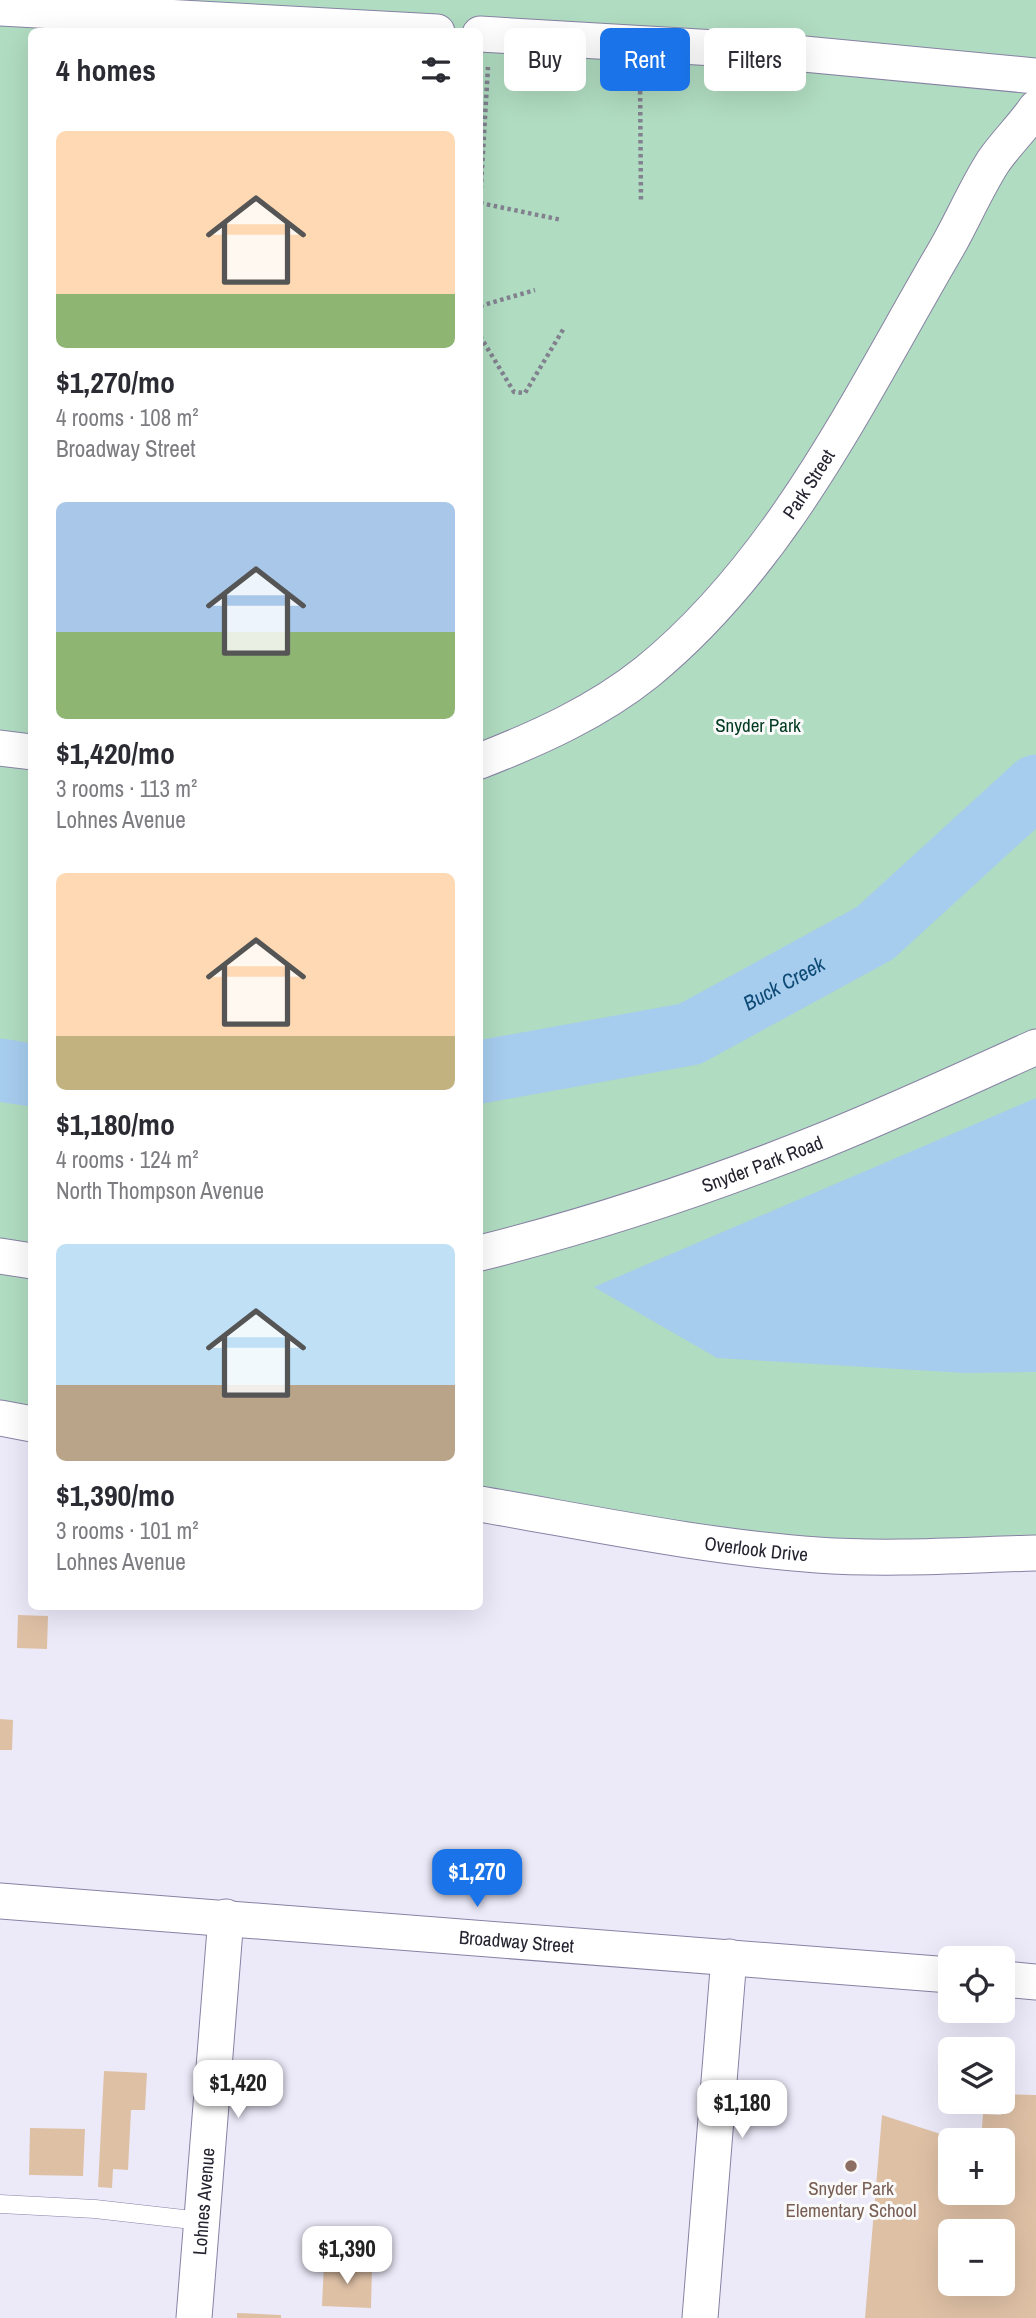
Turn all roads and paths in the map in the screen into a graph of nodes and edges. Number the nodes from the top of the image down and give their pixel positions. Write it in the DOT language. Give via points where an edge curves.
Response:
graph roads {
  1 [pos="0,8"];
  2 [pos="364,28"];
  3 [pos="485,35"];
  4 [pos="600,42"];
  5 [pos="690,47"];
  6 [pos="1020,75"];
  7 [pos="640,91"];
  8 [pos="483,102"];
  9 [pos="1036,108"];
  10 [pos="641,203"];
  11 [pos="483,204"];
  12 [pos="562,220"];
  13 [pos="535,290"];
  14 [pos="483,305"];
  15 [pos="564,328"];
  16 [pos="483,341"];
  17 [pos="0,748"];
  18 [pos="28,752"];
  19 [pos="483,760"];
  20 [pos="1036,1047"];
  21 [pos="483,1252"];
  22 [pos="0,1256"];
  23 [pos="28,1260"];
  24 [pos="0,1418"];
  25 [pos="28,1423"];
  26 [pos="483,1505"];
  27 [pos="1036,1553"];
  28 [pos="0,1901"];
  29 [pos="226,1917"];
  30 [pos="729,1957"];
  31 [pos="938,1974"];
  32 [pos="1015,1980"];
  33 [pos="1036,1982"];
  34 [pos="0,2204"];
  35 [pos="201,2221"];
  36 [pos="194,2318"];
  37 [pos="700,2318"];
  1 -- 2 [label="street"];
  3 -- 4 [label="street"];
  3 -- 8 [label="path"];
  5 -- 6 [label="street"];
  7 -- 10 [label="path"];
  9 -- 19 [label="street, Park Street" via="993,162 813,477 754,562 703,621 647,672 597,707 537,739"];
  11 -- 12 [label="path"];
  13 -- 14 [label="path"];
  15 -- 16 [label="path" via="525,393 514,392"];
  17 -- 18 [label="street"];
  20 -- 21 [label="street, Snyder Park Road" via="824,1140 703,1186 560,1233"];
  22 -- 23 [label="street"];
  24 -- 25 [label="street"];
  26 -- 27 [label="street, Overlook Drive" via="680,1538 816,1555 896,1558"];
  28 -- 29 [label="street, Broadway Street"];
  29 -- 30 [label="street, Broadway Street"];
  29 -- 35 [label="street, Lohnes Avenue"];
  30 -- 31 [label="street, Broadway Street"];
  30 -- 37 [label="street"];
  32 -- 33 [label="street"];
  34 -- 35 [label="lane"];
  35 -- 36 [label="street, Lohnes Avenue"];
}
